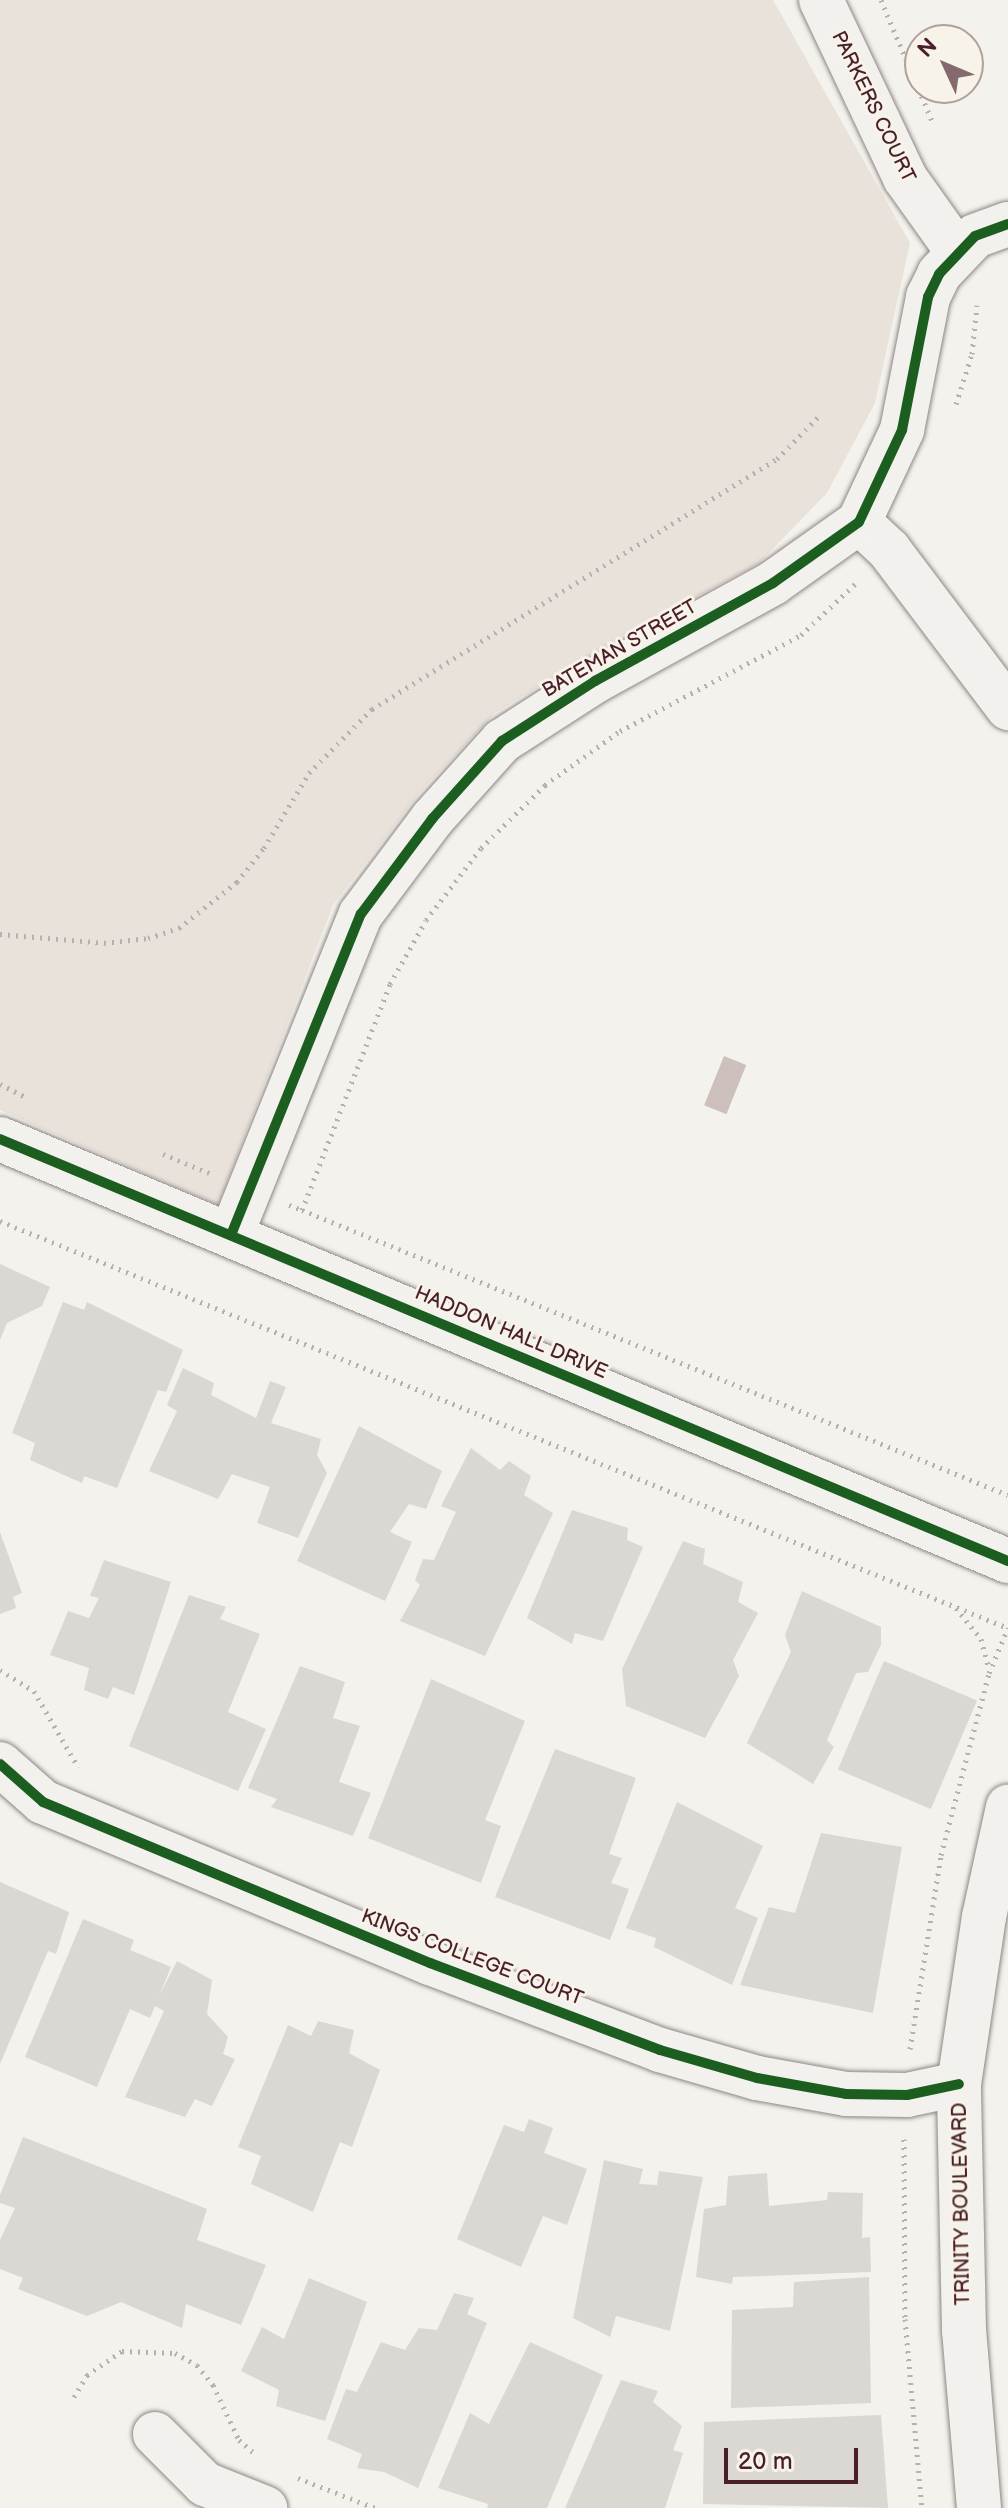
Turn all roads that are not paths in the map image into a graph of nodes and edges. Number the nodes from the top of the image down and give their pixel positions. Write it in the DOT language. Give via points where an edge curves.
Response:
graph roads {
  1 [pos="821,0"];
  2 [pos="1008,224"];
  3 [pos="957,251"];
  4 [pos="873,535"];
  5 [pos="1008,708"];
  6 [pos="0,1139"];
  7 [pos="231,1235"];
  8 [pos="1008,1561"];
  9 [pos="0,1764"];
  10 [pos="1008,1807"];
  11 [pos="959,2084"];
  12 [pos="155,2434"];
  13 [pos="265,2508"];
  14 [pos="979,2508"];
  1 -- 3 [label="street, PARKERS COURT" via="905,178"];
  2 -- 3 [label="street, BATEMAN STREET" via="975,236"];
  3 -- 4 [label="street, BATEMAN STREET" via="928,297 902,430"];
  4 -- 5 [label="street"];
  4 -- 7 [label="street, BATEMAN STREET" via="595,681 502,741 432,819 361,914"];
  6 -- 7 [label="street, HADDON HALL DRIVE"];
  7 -- 8 [label="street, HADDON HALL DRIVE"];
  9 -- 11 [label="street, KINGS COLLEGE COURT" via="43,1802 430,1963 660,2050 757,2078 846,2094 907,2095"];
  10 -- 11 [label="street, TRINITY BOULEVARD" via="984,1917"];
  11 -- 14 [label="street, TRINITY BOULEVARD" via="964,2331"];
  12 -- 13 [label="street" via="205,2484"];
}
